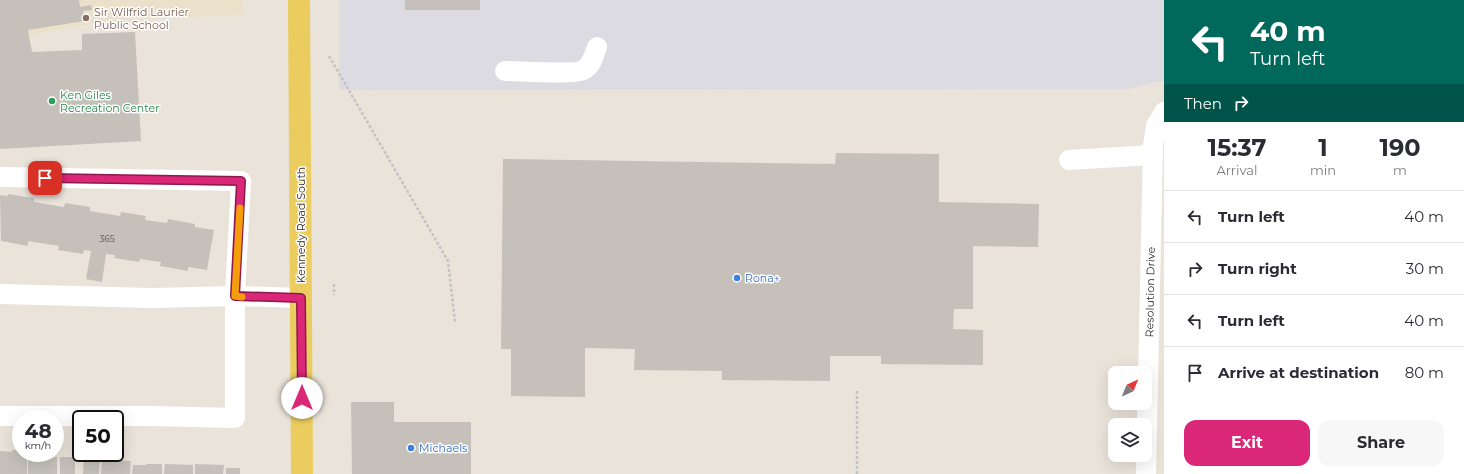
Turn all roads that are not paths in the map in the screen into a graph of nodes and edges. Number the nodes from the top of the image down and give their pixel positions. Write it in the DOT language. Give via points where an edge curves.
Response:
graph roads {
  1 [pos="299,0"];
  2 [pos="597,47"];
  3 [pos="504,71"];
  4 [pos="1164,112"];
  5 [pos="1153,155"];
  6 [pos="1069,160"];
  7 [pos="0,177"];
  8 [pos="0,294"];
  9 [pos="235,296"];
  10 [pos="301,298"];
  11 [pos="0,416"];
  12 [pos="302,474"];
  13 [pos="1146,474"];
  1 -- 10 [label="main road, Kennedy Road South"];
  2 -- 3 [label="street" via="592,62 583,71"];
  4 -- 5 [label="street, Resolution Drive" via="1156,126"];
  5 -- 6 [label="street"];
  5 -- 13 [label="street, Resolution Drive"];
  7 -- 9 [label="street" via="241,181"];
  8 -- 9 [label="street" via="152,298"];
  9 -- 10 [label="street"];
  9 -- 11 [label="street" via="234,418"];
  10 -- 12 [label="main road, Kennedy Road South"];
}
